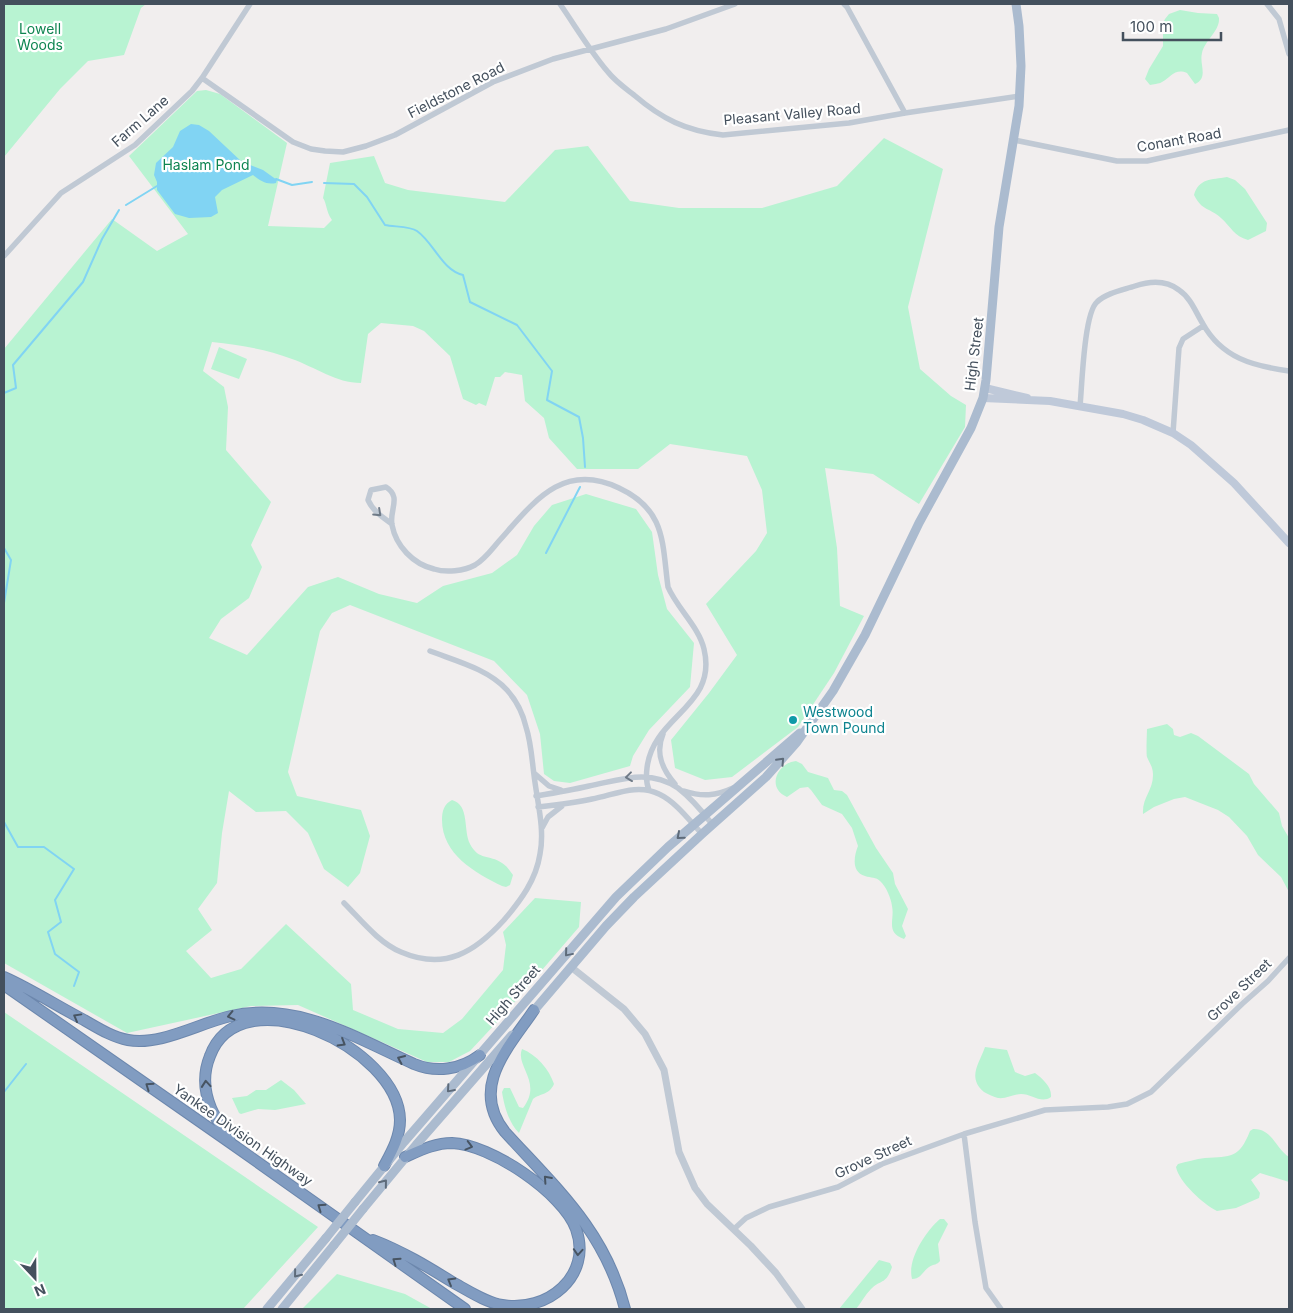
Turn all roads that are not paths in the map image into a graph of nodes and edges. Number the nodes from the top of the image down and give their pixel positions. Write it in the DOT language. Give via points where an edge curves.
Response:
graph roads {
  1 [pos="250,4"];
  2 [pos="560,4"];
  3 [pos="735,4"];
  4 [pos="844,4"];
  5 [pos="1016,4"];
  6 [pos="1267,4"];
  7 [pos="591,49"];
  8 [pos="1289,54"];
  9 [pos="202,78"];
  10 [pos="1020,96"];
  11 [pos="905,113"];
  12 [pos="1289,130"];
  13 [pos="1014,140"];
  14 [pos="4,256"];
  15 [pos="1203,326"];
  16 [pos="1289,371"];
  17 [pos="985,388"];
  18 [pos="983,398"];
  19 [pos="1034,400"];
  20 [pos="1080,406"];
  21 [pos="1173,433"];
  22 [pos="392,524"];
  23 [pos="1289,542"];
  24 [pos="430,651"];
  25 [pos="808,726"];
  26 [pos="666,727"];
  27 [pos="533,771"];
  28 [pos="646,776"];
  29 [pos="744,781"];
  30 [pos="678,788"];
  31 [pos="569,790"];
  32 [pos="649,790"];
  33 [pos="536,796"];
  34 [pos="570,803"];
  35 [pos="538,807"];
  36 [pos="704,814"];
  37 [pos="712,824"];
  38 [pos="693,825"];
  39 [pos="541,833"];
  40 [pos="702,834"];
  41 [pos="344,904"];
  42 [pos="1289,958"];
  43 [pos="571,967"];
  44 [pos="4,977"];
  45 [pos="4,986"];
  46 [pos="534,1010"];
  47 [pos="480,1055"];
  48 [pos="964,1134"];
  49 [pos="232,1144"];
  50 [pos="405,1157"];
  51 [pos="384,1166"];
  52 [pos="734,1228"];
  53 [pos="360,1236"];
  54 [pos="267,1309"];
  55 [pos="282,1309"];
  56 [pos="465,1309"];
  57 [pos="625,1309"];
  58 [pos="802,1309"];
  59 [pos="1001,1309"];
  1 -- 9 [label="street, Farm Lane"];
  2 -- 7 [label="street, Pleasant Valley Road"];
  3 -- 7 [label="street, Fieldstone Road" via="666,29"];
  4 -- 11 [label="street"];
  5 -- 10 [label="main road, High Street" via="1020,26"];
  6 -- 8 [label="street" via="1279,19"];
  7 -- 9 [label="street, Fieldstone Road" via="553,58 492,82 395,135 343,152 311,149 293,142"];
  7 -- 11 [label="street, Pleasant Valley Road" via="609,74 652,110 692,130 723,135 849,124"];
  9 -- 14 [label="street, Farm Lane" via="135,146 61,193"];
  10 -- 11 [label="street, Pleasant Valley Road"];
  10 -- 13 [label="main road, High Street"];
  12 -- 13 [label="street, Conant Road" via="1131,161"];
  13 -- 17 [label="main road, High Street" via="999,227"];
  15 -- 16 [label="street" via="1232,356"];
  15 -- 20 [label="street" via="1187,297 1166,283 1141,284 1095,302 1089,317"];
  15 -- 21 [label="street" via="1188,334 1179,348"];
  17 -- 18 [label="main road, High Street"];
  17 -- 19 [label="main road"];
  18 -- 19 [label="main road"];
  18 -- 25 [label="main road, High Street" via="971,428 919,523 852,661"];
  19 -- 20 [label="main road"];
  20 -- 21 [label="main road" via="1123,414"];
  21 -- 23 [label="main road" via="1234,483"];
  22 -- 22 [label="street, one-way" via="395,496 386,487 371,490 370,505"];
  22 -- 26 [label="street" via="407,555 435,570 451,571 466,569 487,556 530,505 561,484 588,479 609,483 643,502 659,526 668,587 701,642 706,662 706,677 701,687"];
  24 -- 27 [label="street" via="479,670 507,691 527,728"];
  25 -- 29 [label="main road, High Street"];
  37 -- 25 [label="main road, High Street, one-way" via="780,763"];
  26 -- 28 [label="street" via="652,748"];
  26 -- 30 [label="street" via="659,745 660,760"];
  27 -- 31 [label="street" via="549,786"];
  27 -- 33 [label="street"];
  28 -- 30 [label="street"];
  28 -- 31 [label="street, one-way" via="621,778"];
  28 -- 32 [label="street"];
  29 -- 30 [label="street" via="712,796"];
  29 -- 36 [label="main road, High Street"];
  30 -- 36 [label="street"];
  31 -- 33 [label="street"];
  32 -- 34 [label="street" via="631,790"];
  32 -- 38 [label="street" via="672,803"];
  33 -- 35 [label="street"];
  34 -- 35 [label="street"];
  34 -- 39 [label="street" via="551,813"];
  35 -- 39 [label="street"];
  36 -- 37 [label="street"];
  36 -- 38 [label="main road, High Street"];
  37 -- 40 [label="main road, High Street"];
  38 -- 40 [label="street"];
  38 -- 47 [label="main road, High Street, one-way" via="616,896"];
  39 -- 41 [label="street" via="537,869 527,890 491,934 467,952 431,959 399,951"];
  40 -- 43 [label="main road, High Street" via="634,897"];
  42 -- 48 [label="street, Grove Street" via="1139,1100 1108,1107 1045,1110"];
  43 -- 46 [label="main road, High Street"];
  43 -- 52 [label="street" via="624,1009 645,1034 664,1070 676,1140 688,1174 707,1204"];
  47 -- 44 [label="highway, one-way" via="457,1067 430,1069 321,1023 269,1012 231,1016 154,1040 129,1040 106,1033"];
  49 -- 45 [label="highway, Yankee Division Highway, one-way"];
  46 -- 50 [label="main road, High Street"];
  57 -- 46 [label="highway, one-way" via="614,1273 594,1235 501,1127 492,1108 493,1076"];
  47 -- 51 [label="main road, High Street, one-way"];
  48 -- 52 [label="street, Grove Street" via="882,1164 838,1187 769,1207"];
  48 -- 59 [label="street" via="986,1288"];
  49 -- 51 [label="highway, one-way" via="208,1097 205,1074 210,1056 220,1039 237,1026 260,1020 280,1021 304,1026 335,1039 358,1054 384,1080 396,1100 400,1120 395,1145"];
  53 -- 49 [label="highway, Yankee Division Highway, one-way"];
  50 -- 53 [label="highway, one-way" via="436,1144 461,1144 488,1153 525,1174 558,1202 574,1223 579,1247 572,1276 559,1291 543,1301 502,1305 480,1297 395,1248"];
  55 -- 50 [label="main road, High Street, one-way, bridge"];
  51 -- 54 [label="main road, High Street, one-way, bridge"];
  52 -- 58 [label="street" via="776,1273"];
  56 -- 53 [label="highway, Yankee Division Highway, one-way"];
}
